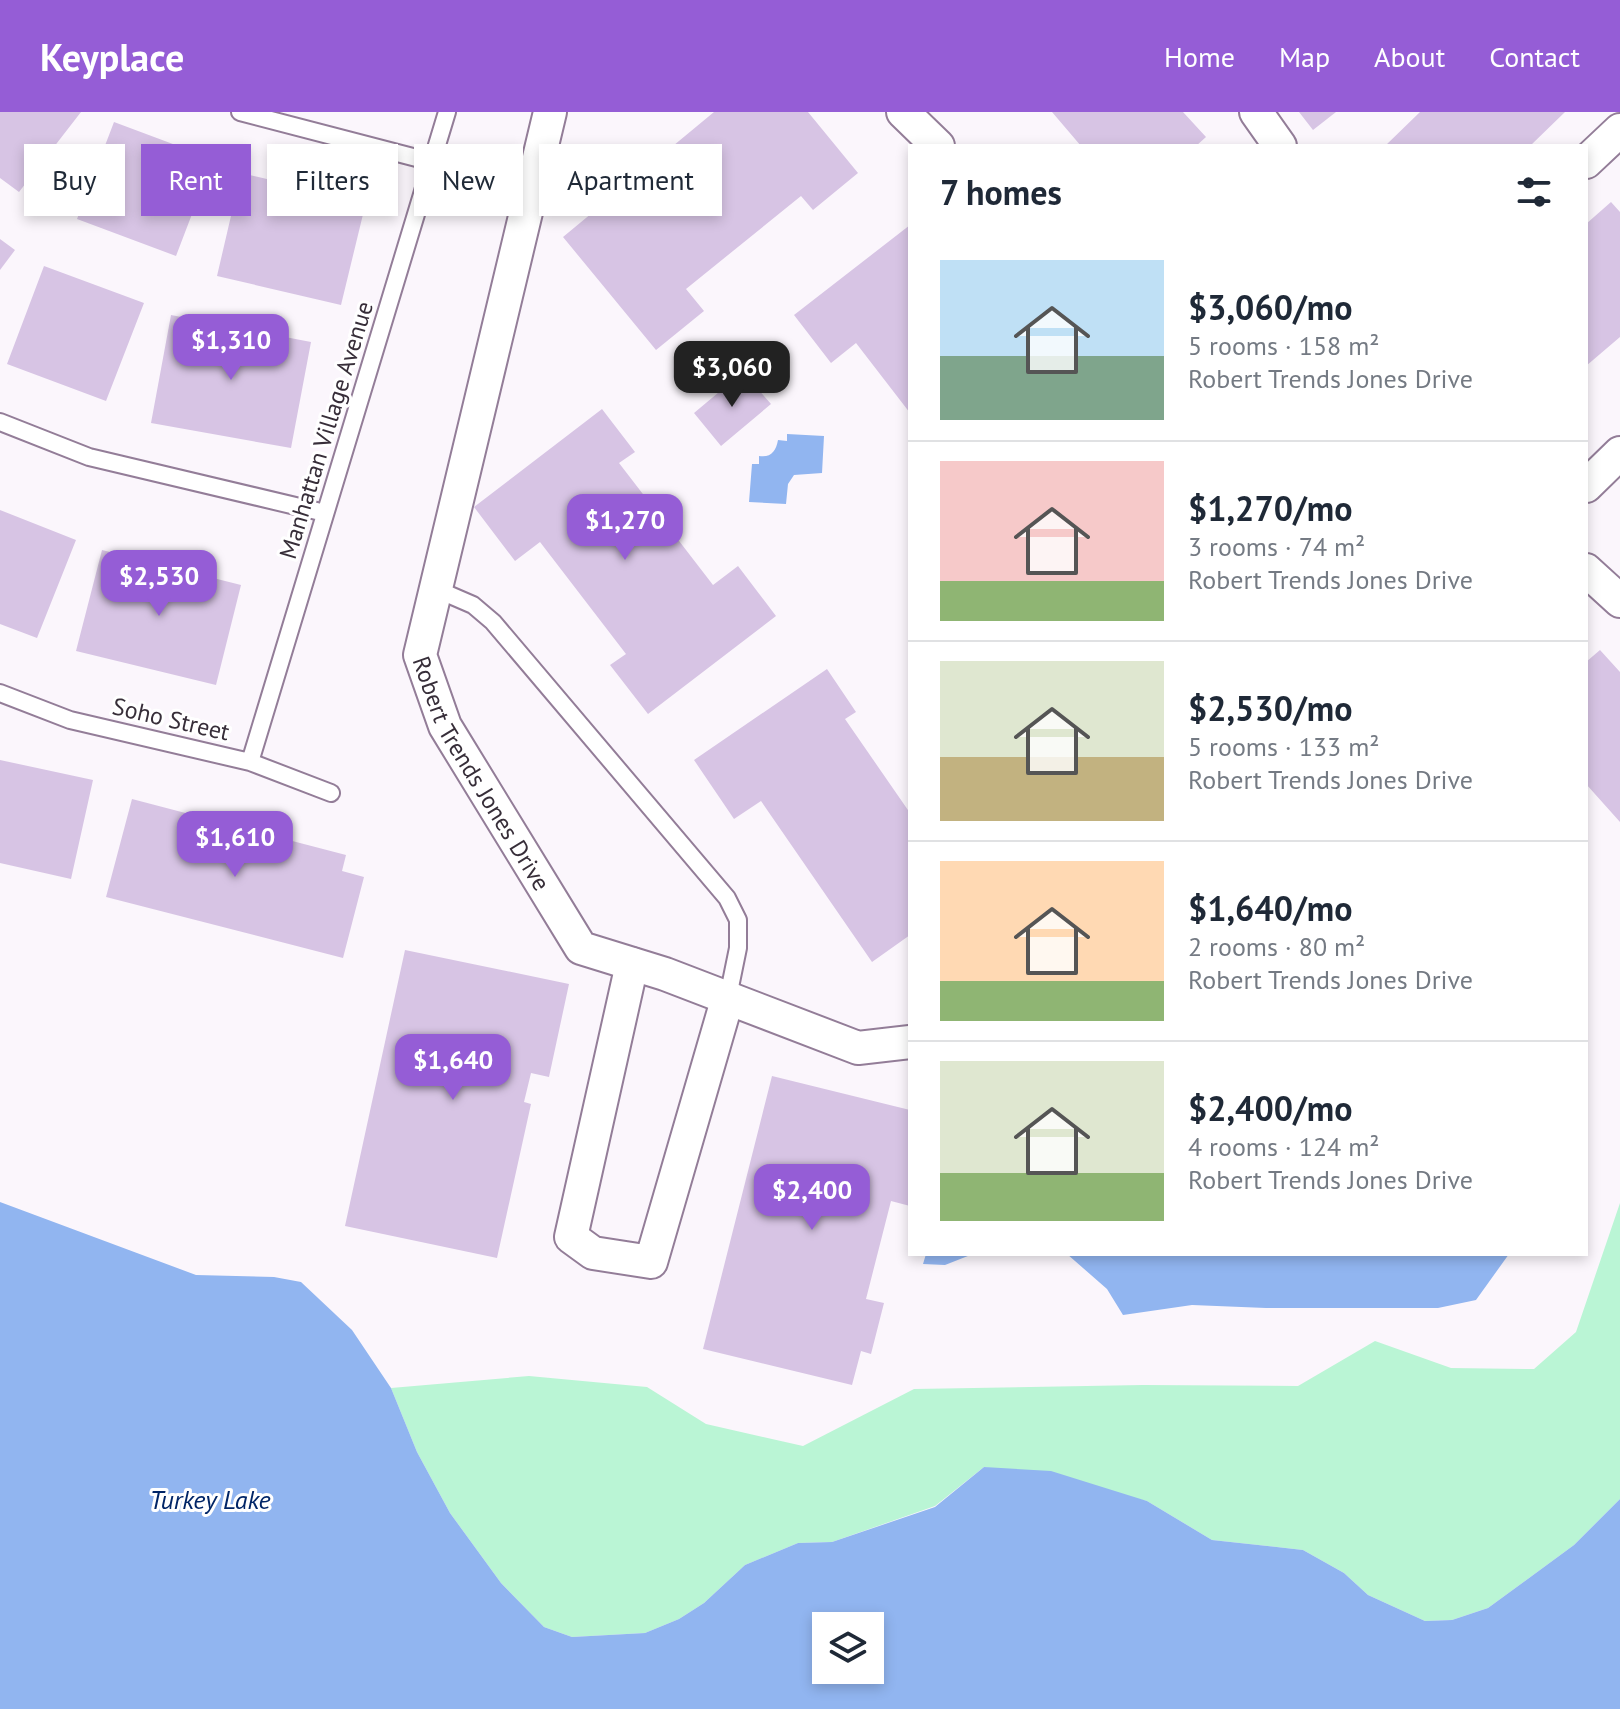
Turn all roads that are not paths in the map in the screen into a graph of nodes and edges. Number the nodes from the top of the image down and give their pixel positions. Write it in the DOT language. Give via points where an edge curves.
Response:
graph roads {
  1 [pos="240,112"];
  2 [pos="447,112"];
  3 [pos="550,112"];
  4 [pos="903,112"];
  5 [pos="1256,112"];
  6 [pos="1620,130"];
  7 [pos="437,144"];
  8 [pos="936,144"];
  9 [pos="1279,144"];
  10 [pos="414,157"];
  11 [pos="1588,160"];
  12 [pos="416,216"];
  13 [pos="0,422"];
  14 [pos="1620,453"];
  15 [pos="1588,484"];
  16 [pos="325,513"];
  17 [pos="1588,572"];
  18 [pos="436,589"];
  19 [pos="1620,601"];
  20 [pos="0,693"];
  21 [pos="250,762"];
  22 [pos="331,793"];
  23 [pos="632,964"];
  24 [pos="728,997"];
  25 [pos="908,1042"];
  1 -- 10 [label="lane"];
  2 -- 7 [label="lane, Manhattan Village Avenue"];
  3 -- 18 [label="street, Robert Trends Jones Drive"];
  4 -- 8 [label="street"];
  5 -- 9 [label="street"];
  6 -- 11 [label="street"];
  12 -- 16 [label="lane, Manhattan Village Avenue"];
  13 -- 16 [label="lane" via="89,457"];
  14 -- 15 [label="street"];
  16 -- 21 [label="lane, Manhattan Village Avenue"];
  17 -- 19 [label="street"];
  18 -- 23 [label="street, Robert Trends Jones Drive" via="420,655 445,726 581,948"];
  18 -- 24 [label="lane" via="473,605 493,622 727,898 738,920"];
  20 -- 21 [label="lane, Soho Street" via="70,720"];
  21 -- 22 [label="lane, Soho Street"];
  23 -- 24 [label="street, Robert Trends Jones Drive"];
  23 -- 24 [label="street" via="571,1237 593,1253 651,1262"];
  24 -- 25 [label="street, Robert Trends Jones Drive" via="858,1048"];
}
